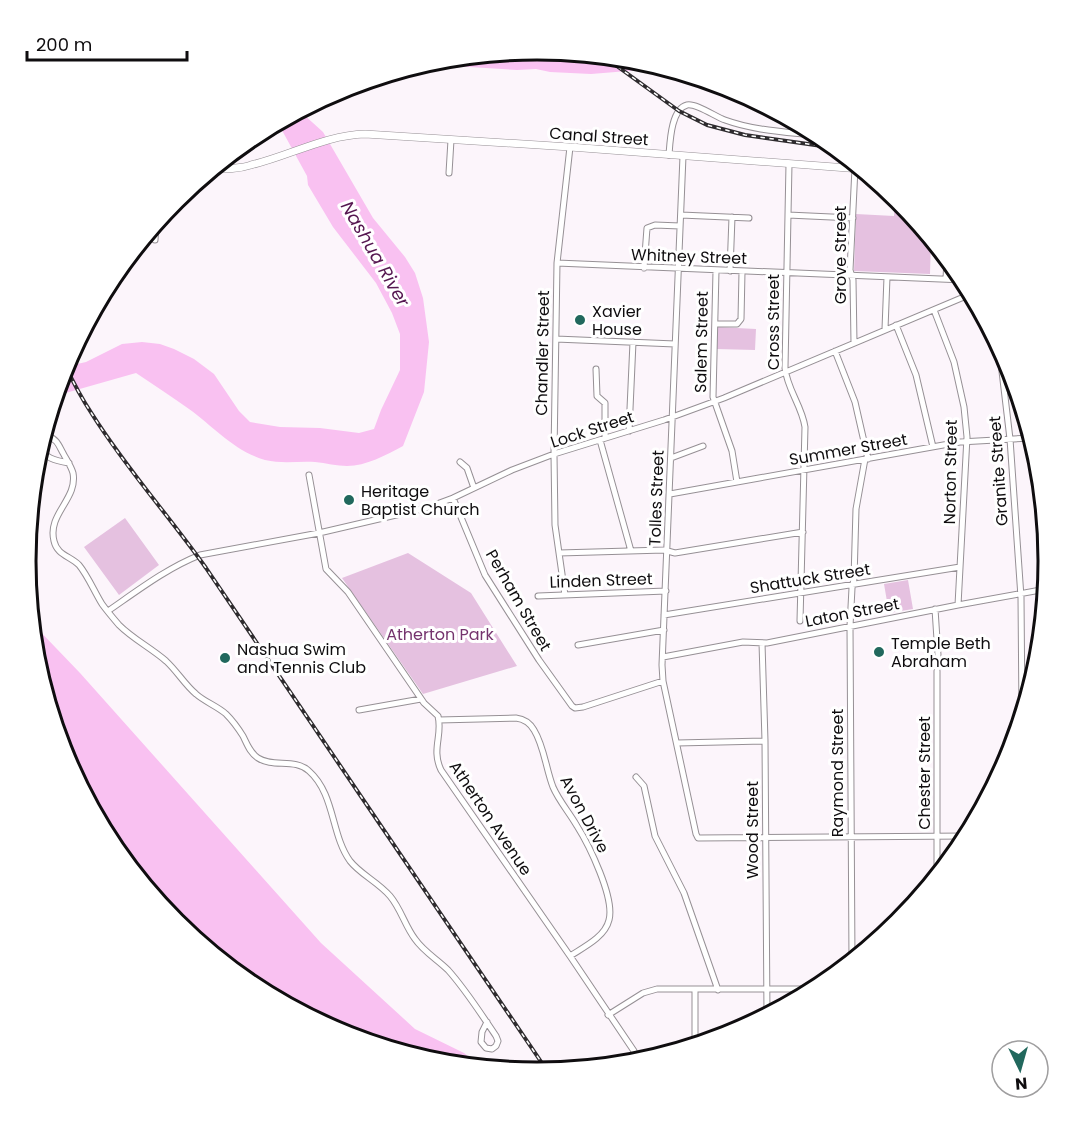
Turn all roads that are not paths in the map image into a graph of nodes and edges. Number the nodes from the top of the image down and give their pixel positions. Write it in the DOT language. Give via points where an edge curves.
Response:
graph roads {
  1 [pos="796,133"];
  2 [pos="451,140"];
  3 [pos="570,147"];
  4 [pos="669,155"];
  5 [pos="683,156"];
  6 [pos="789,164"];
  7 [pos="230,168"];
  8 [pos="847,168"];
  9 [pos="449,173"];
  10 [pos="857,177"];
  11 [pos="681,215"];
  12 [pos="788,215"];
  13 [pos="732,217"];
  14 [pos="749,218"];
  15 [pos="853,218"];
  16 [pos="680,226"];
  17 [pos="557,263"];
  18 [pos="644,267"];
  19 [pos="679,269"];
  20 [pos="716,271"];
  21 [pos="730,271"];
  22 [pos="742,272"];
  23 [pos="786,273"];
  24 [pos="946,273"];
  25 [pos="852,275"];
  26 [pos="887,277"];
  27 [pos="946,279"];
  28 [pos="951,279"];
  29 [pos="963,298"];
  30 [pos="934,310"];
  31 [pos="715,324"];
  32 [pos="896,325"];
  33 [pos="885,330"];
  34 [pos="556,339"];
  35 [pos="633,342"];
  36 [pos="854,343"];
  37 [pos="675,344"];
  38 [pos="835,351"];
  39 [pos="596,369"];
  40 [pos="786,373"];
  41 [pos="1003,377"];
  42 [pos="714,401"];
  43 [pos="673,417"];
  44 [pos="629,431"];
  45 [pos="1022,438"];
  46 [pos="52,439"];
  47 [pos="602,439"];
  48 [pos="1010,439"];
  49 [pos="967,441"];
  50 [pos="703,446"];
  51 [pos="933,447"];
  52 [pos="554,454"];
  53 [pos="48,457"];
  54 [pos="671,458"];
  55 [pos="866,459"];
  56 [pos="460,462"];
  57 [pos="69,463"];
  58 [pos="804,471"];
  59 [pos="309,475"];
  60 [pos="737,482"];
  61 [pos="474,488"];
  62 [pos="670,494"];
  63 [pos="453,498"];
  64 [pos="803,532"];
  65 [pos="319,533"];
  66 [pos="631,551"];
  67 [pos="668,551"];
  68 [pos="559,553"];
  69 [pos="960,567"];
  70 [pos="853,584"];
  71 [pos="1037,590"];
  72 [pos="666,591"];
  73 [pos="801,593"];
  74 [pos="1020,593"];
  75 [pos="565,595"];
  76 [pos="538,596"];
  77 [pos="958,604"];
  78 [pos="935,609"];
  79 [pos="108,611"];
  80 [pos="664,615"];
  81 [pos="800,621"];
  82 [pos="850,626"];
  83 [pos="664,630"];
  84 [pos="762,644"];
  85 [pos="578,645"];
  86 [pos="938,655"];
  87 [pos="663,657"];
  88 [pos="937,670"];
  89 [pos="663,681"];
  90 [pos="1022,689"];
  91 [pos="421,699"];
  92 [pos="359,710"];
  93 [pos="439,720"];
  94 [pos="765,741"];
  95 [pos="677,743"];
  96 [pos="636,777"];
  97 [pos="956,836"];
  98 [pos="851,837"];
  99 [pos="937,837"];
  100 [pos="765,838"];
  101 [pos="937,862"];
  102 [pos="852,951"];
  103 [pos="570,956"];
  104 [pos="797,989"];
  105 [pos="695,990"];
  106 [pos="718,990"];
  107 [pos="767,990"];
  108 [pos="767,1007"];
  109 [pos="608,1014"];
  110 [pos="486,1022"];
  111 [pos="695,1037"];
  112 [pos="634,1051"];
  1 -- 4 [label="street" via="738,124 687,105 675,116"];
  2 -- 3 [label="street, Canal Street"];
  2 -- 7 [label="street, Canal Street" via="352,135"];
  2 -- 9 [label="street"];
  3 -- 4 [label="street, Canal Street"];
  3 -- 17 [label="street, Chandler Street"];
  4 -- 5 [label="street, Canal Street"];
  5 -- 6 [label="street, Canal Street"];
  5 -- 11 [label="street, Tolles Street"];
  6 -- 8 [label="street, Canal Street"];
  6 -- 12 [label="street, Cross Street"];
  10 -- 15 [label="street, Grove Street"];
  11 -- 13 [label="street"];
  11 -- 16 [label="street, Tolles Street"];
  12 -- 15 [label="street"];
  12 -- 23 [label="street, Cross Street"];
  13 -- 14 [label="street"];
  13 -- 21 [label="street"];
  15 -- 25 [label="street, Grove Street"];
  16 -- 18 [label="street" via="647,228"];
  16 -- 19 [label="street, Tolles Street"];
  17 -- 18 [label="street, Whitney Street"];
  17 -- 34 [label="street, Chandler Street"];
  18 -- 19 [label="street, Whitney Street"];
  19 -- 20 [label="street, Whitney Street"];
  19 -- 37 [label="street, Tolles Street"];
  20 -- 21 [label="street, Whitney Street"];
  20 -- 31 [label="street, Salem Street"];
  21 -- 22 [label="street, Whitney Street"];
  22 -- 23 [label="street, Whitney Street"];
  22 -- 31 [label="street" via="741,319 738,324"];
  23 -- 25 [label="street, Whitney Street"];
  23 -- 40 [label="street, Cross Street"];
  24 -- 27 [label="street"];
  25 -- 26 [label="street, Whitney Street"];
  25 -- 36 [label="street, Grove Street"];
  26 -- 27 [label="street, Whitney Street"];
  26 -- 33 [label="street"];
  27 -- 28 [label="street, Whitney Street"];
  29 -- 30 [label="street, Lock Street"];
  30 -- 32 [label="street, Lock Street"];
  30 -- 49 [label="street, Norton Street" via="954,362"];
  31 -- 42 [label="street, Salem Street"];
  32 -- 33 [label="street, Lock Street"];
  32 -- 51 [label="street" via="916,375"];
  33 -- 36 [label="street, Lock Street"];
  34 -- 35 [label="street"];
  34 -- 52 [label="street, Chandler Street"];
  35 -- 37 [label="street"];
  35 -- 44 [label="street"];
  36 -- 38 [label="street, Lock Street"];
  37 -- 43 [label="street, Tolles Street"];
  38 -- 40 [label="street, Lock Street"];
  38 -- 55 [label="street" via="855,402"];
  39 -- 47 [label="street" via="597,396 604,403"];
  40 -- 42 [label="street, Lock Street"];
  40 -- 58 [label="street, Cross Street" via="804,421"];
  41 -- 48 [label="street, Granite Street"];
  42 -- 43 [label="street, Lock Street"];
  42 -- 60 [label="street, Salem Street" via="732,451"];
  43 -- 44 [label="street, Lock Street"];
  43 -- 54 [label="street, Tolles Street"];
  44 -- 47 [label="street, Lock Street"];
  45 -- 48 [label="street, Summer Street"];
  46 -- 57 [label="street"];
  47 -- 52 [label="street, Lock Street"];
  47 -- 66 [label="street"];
  48 -- 49 [label="street, Summer Street"];
  48 -- 74 [label="street, Granite Street"];
  49 -- 51 [label="street, Summer Street"];
  49 -- 69 [label="street, Norton Street"];
  50 -- 54 [label="street"];
  51 -- 55 [label="street, Summer Street"];
  52 -- 61 [label="street, Lock Street"];
  52 -- 68 [label="street, Chandler Street"];
  53 -- 57 [label="street"];
  54 -- 62 [label="street, Tolles Street"];
  55 -- 58 [label="street, Summer Street"];
  55 -- 70 [label="street, Raymond Street" via="856,509"];
  56 -- 61 [label="street" via="467,468"];
  57 -- 79 [label="street" via="73,483 54,522 54,543 81,568"];
  58 -- 60 [label="street, Summer Street"];
  58 -- 64 [label="street, Cross Street"];
  59 -- 65 [label="street"];
  60 -- 62 [label="street, Summer Street"];
  61 -- 63 [label="street, Lock Street"];
  62 -- 67 [label="street, Tolles Street"];
  63 -- 65 [label="street, Lock Street" via="394,517"];
  63 -- 89 [label="street, Perham Street" via="485,575 568,702 575,708 583,707"];
  64 -- 67 [label="street"];
  64 -- 73 [label="street, Cross Street"];
  65 -- 79 [label="street, Lock Street" via="200,555"];
  65 -- 91 [label="street" via="327,571 348,592"];
  66 -- 67 [label="street"];
  66 -- 68 [label="street"];
  67 -- 72 [label="street, Tolles Street"];
  68 -- 75 [label="street, Chandler Street"];
  69 -- 70 [label="street, Shattuck Street"];
  69 -- 77 [label="street, Norton Street"];
  70 -- 73 [label="street, Shattuck Street"];
  70 -- 82 [label="street, Raymond Street"];
  71 -- 74 [label="street, Laton Street"];
  72 -- 75 [label="street, Linden Street"];
  72 -- 80 [label="street, Tolles Street"];
  73 -- 80 [label="street, Shattuck Street"];
  73 -- 81 [label="street, Cross Street"];
  74 -- 77 [label="street, Laton Street"];
  74 -- 90 [label="street, Granite Street"];
  75 -- 76 [label="street, Linden Street"];
  77 -- 78 [label="street, Laton Street"];
  78 -- 82 [label="street, Laton Street"];
  78 -- 86 [label="street"];
  79 -- 110 [label="street" via="131,636 167,662 197,695 229,717 253,755 268,762 304,767 313,774 323,790 346,855 392,897 412,936 455,979"];
  80 -- 83 [label="street, Tolles Street"];
  82 -- 84 [label="street, Laton Street"];
  82 -- 98 [label="street, Raymond Street"];
  83 -- 85 [label="street"];
  83 -- 87 [label="street, Tolles Street"];
  84 -- 87 [label="street, Laton Street" via="744,642"];
  84 -- 94 [label="street, Wood Street"];
  87 -- 89 [label="street, Tolles Street"];
  88 -- 99 [label="street, Chester Street"];
  89 -- 95 [label="street, Tolles Street"];
  91 -- 92 [label="street"];
  91 -- 93 [label="street"];
  93 -- 103 [label="street, Atherton Avenue" via="439,766"];
  93 -- 103 [label="street, Avon Drive" via="516,718 528,722 535,731 554,789 585,841 609,902 609,920 604,931"];
  94 -- 95 [label="street"];
  94 -- 100 [label="street, Wood Street"];
  95 -- 100 [label="street, Tolles Street" via="698,838"];
  96 -- 106 [label="street" via="644,786 655,836 684,892"];
  97 -- 99 [label="street"];
  98 -- 99 [label="street"];
  98 -- 100 [label="street"];
  98 -- 102 [label="street, Raymond Street"];
  99 -- 101 [label="street, Chester Street"];
  100 -- 107 [label="street, Wood Street"];
  103 -- 109 [label="street, Atherton Avenue"];
  104 -- 107 [label="street"];
  105 -- 106 [label="street"];
  105 -- 109 [label="street" via="650,990"];
  105 -- 111 [label="street"];
  106 -- 107 [label="street"];
  107 -- 108 [label="street, Wood Street"];
  109 -- 112 [label="street, Atherton Avenue"];
  110 -- 110 [label="street" via="481,1039 489,1049 498,1041"];
}
